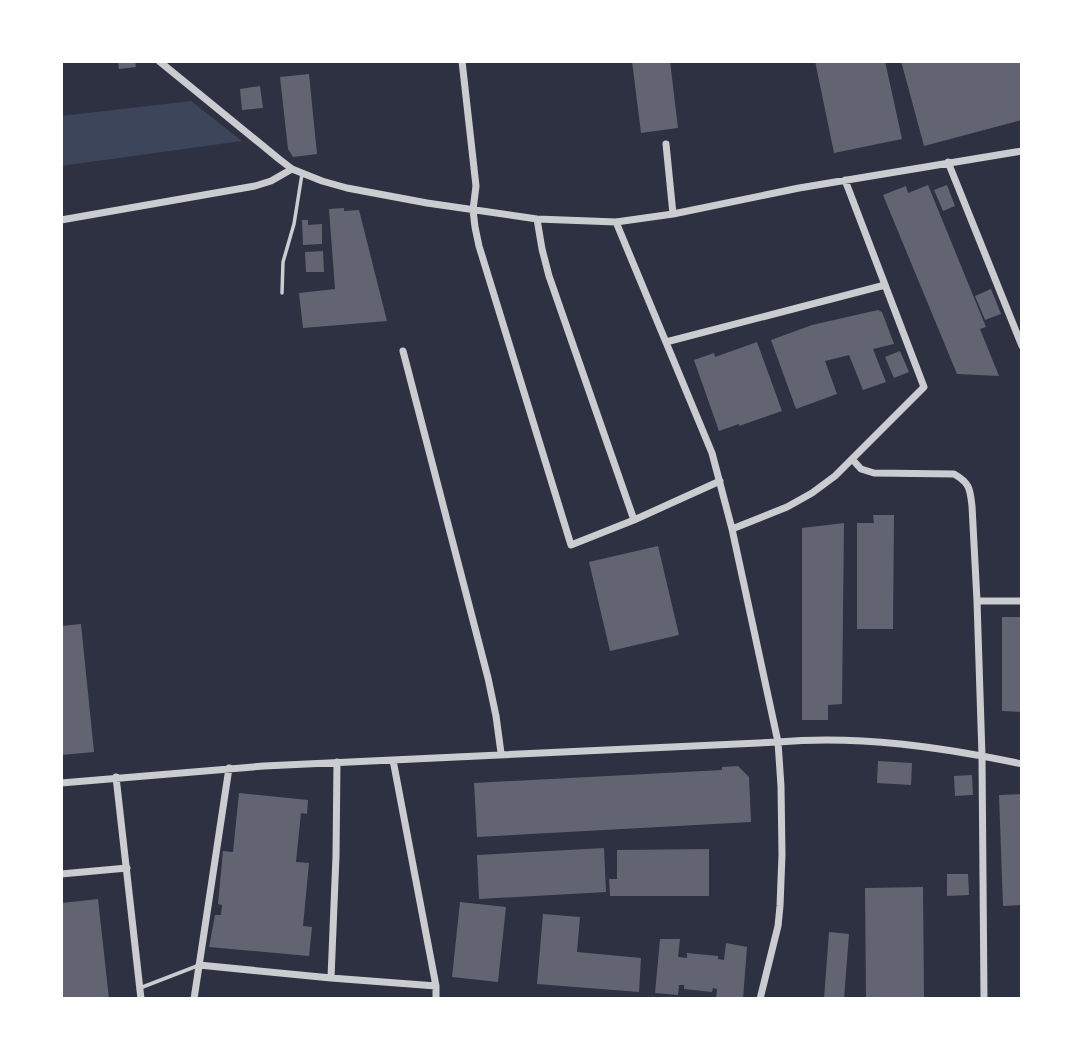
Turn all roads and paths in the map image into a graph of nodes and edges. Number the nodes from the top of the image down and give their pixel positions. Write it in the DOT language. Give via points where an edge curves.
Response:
graph roads {
  1 [pos="159,61"];
  2 [pos="462,61"];
  3 [pos="666,144"];
  4 [pos="1022,151"];
  5 [pos="948,162"];
  6 [pos="292,169"];
  7 [pos="302,174"];
  8 [pos="845,180"];
  9 [pos="473,209"];
  10 [pos="673,215"];
  11 [pos="537,219"];
  12 [pos="61,220"];
  13 [pos="616,222"];
  14 [pos="885,285"];
  15 [pos="282,293"];
  16 [pos="666,342"];
  17 [pos="1022,346"];
  18 [pos="403,351"];
  19 [pos="852,459"];
  20 [pos="720,481"];
  21 [pos="634,520"];
  22 [pos="732,530"];
  23 [pos="977,601"];
  24 [pos="1022,601"];
  25 [pos="778,742"];
  26 [pos="501,753"];
  27 [pos="982,756"];
  28 [pos="393,760"];
  29 [pos="337,762"];
  30 [pos="1022,764"];
  31 [pos="229,768"];
  32 [pos="117,777"];
  33 [pos="61,783"];
  34 [pos="127,868"];
  35 [pos="61,874"];
  36 [pos="199,965"];
  37 [pos="331,978"];
  38 [pos="436,986"];
  39 [pos="140,988"];
  40 [pos="141,999"];
  41 [pos="194,999"];
  42 [pos="436,999"];
  43 [pos="760,999"];
  44 [pos="984,999"];
  1 -- 6 [label="street"];
  2 -- 9 [label="street" via="476,186"];
  3 -- 10 [label="street"];
  4 -- 5 [label="street"];
  5 -- 8 [label="street"];
  5 -- 17 [label="street"];
  6 -- 7 [label="street"];
  6 -- 12 [label="street" via="255,186"];
  7 -- 9 [label="street" via="347,188"];
  7 -- 15 [label="lane" via="295,224 283,262"];
  8 -- 10 [label="street"];
  8 -- 14 [label="street"];
  9 -- 11 [label="street"];
  9 -- 21 [label="street" via="479,246 571,545"];
  10 -- 13 [label="street"];
  11 -- 13 [label="street"];
  11 -- 21 [label="street" via="549,276"];
  13 -- 16 [label="street"];
  14 -- 16 [label="street"];
  14 -- 19 [label="street" via="924,387"];
  16 -- 20 [label="street"];
  18 -- 26 [label="street" via="488,678"];
  19 -- 22 [label="street" via="812,493"];
  19 -- 23 [label="street" via="861,469 874,473 954,474 965,480 972,506"];
  20 -- 21 [label="street"];
  20 -- 22 [label="street"];
  22 -- 25 [label="street"];
  23 -- 24 [label="street"];
  23 -- 27 [label="street"];
  25 -- 26 [label="street"];
  25 -- 27 [label="street" via="893,743"];
  25 -- 43 [label="street" via="780,906"];
  26 -- 28 [label="street"];
  27 -- 30 [label="street"];
  27 -- 44 [label="street"];
  28 -- 29 [label="street"];
  28 -- 38 [label="street"];
  29 -- 31 [label="street"];
  29 -- 37 [label="street"];
  31 -- 32 [label="street"];
  31 -- 36 [label="street"];
  32 -- 33 [label="street"];
  32 -- 34 [label="street"];
  34 -- 35 [label="street"];
  34 -- 39 [label="street"];
  36 -- 37 [label="street"];
  36 -- 39 [label="lane"];
  36 -- 41 [label="street"];
  37 -- 38 [label="street"];
  38 -- 42 [label="street"];
  39 -- 40 [label="street"];
}
